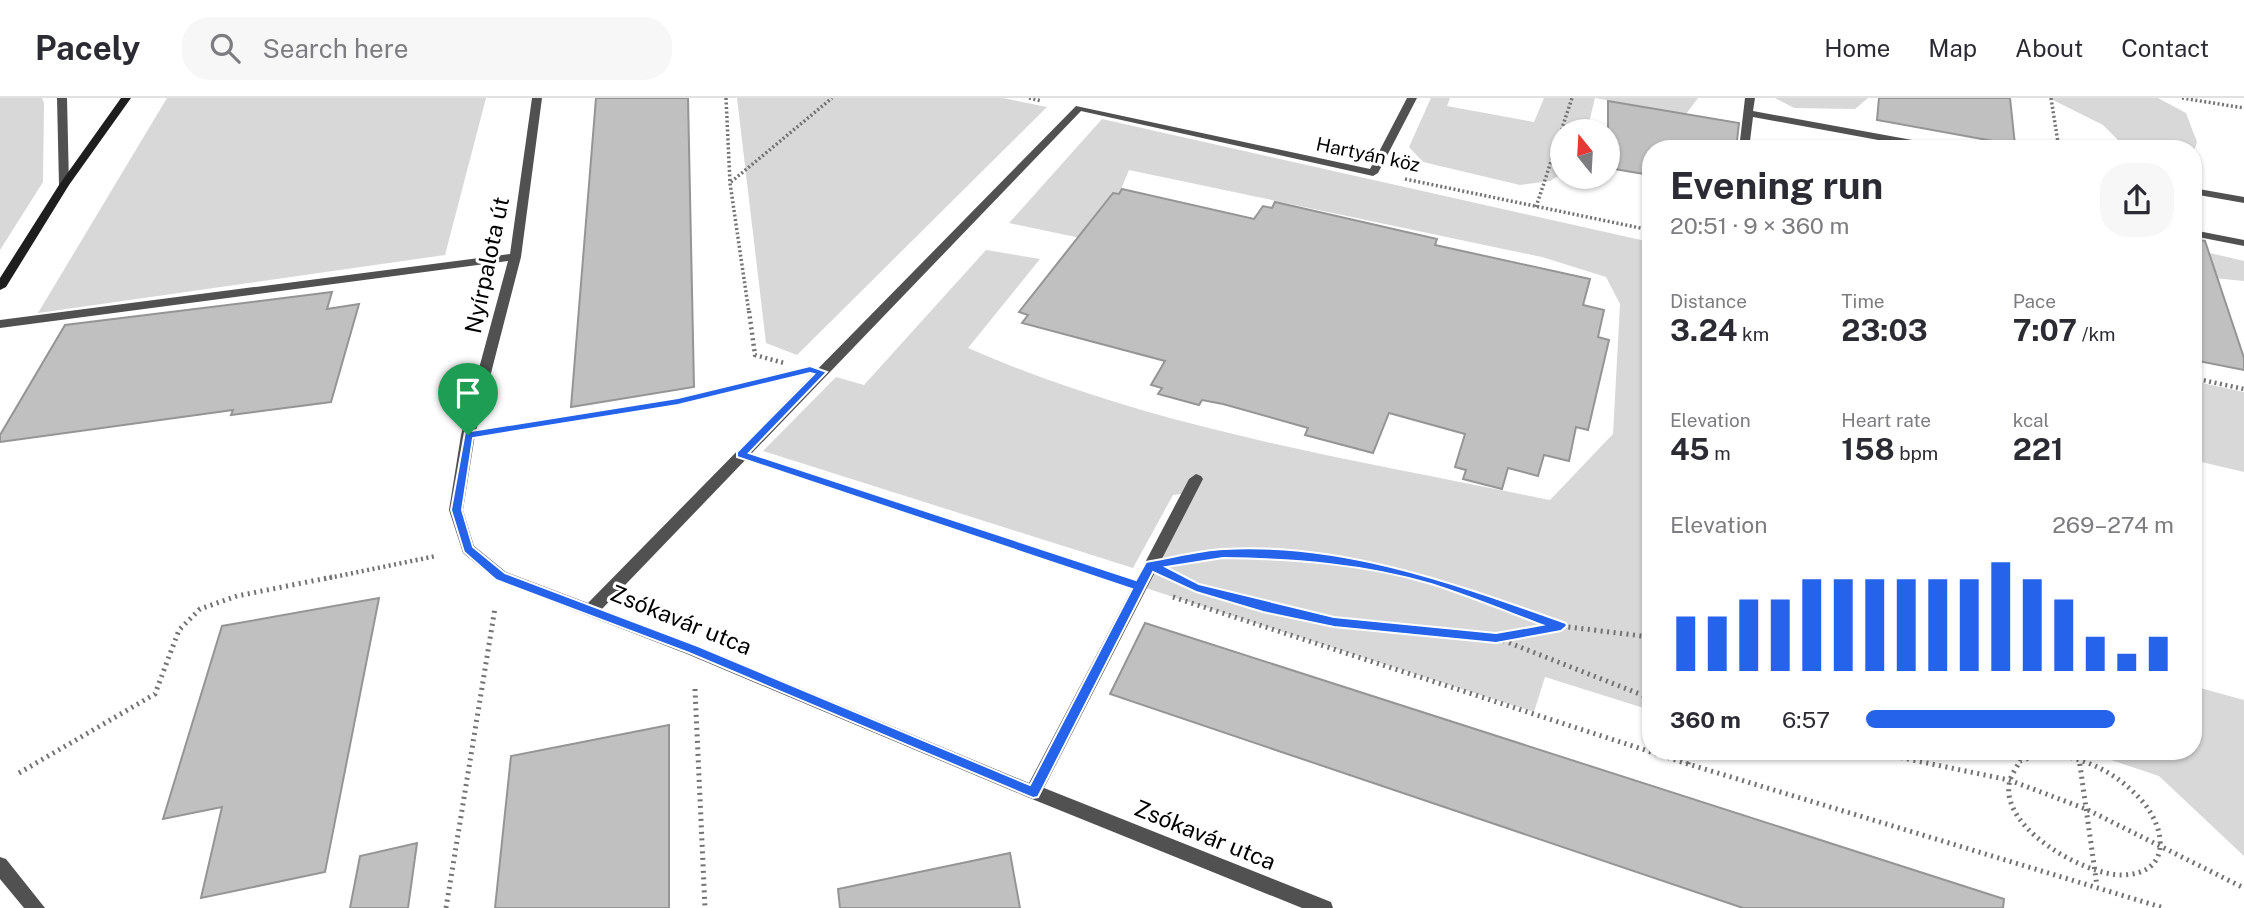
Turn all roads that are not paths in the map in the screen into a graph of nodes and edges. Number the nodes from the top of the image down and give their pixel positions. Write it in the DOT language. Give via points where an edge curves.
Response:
graph roads {
  1 [pos="62,98"];
  2 [pos="126,98"];
  3 [pos="537,98"];
  4 [pos="1412,98"];
  5 [pos="1750,98"];
  6 [pos="1079,108"];
  7 [pos="1748,113"];
  8 [pos="1745,140"];
  9 [pos="1896,140"];
  10 [pos="64,185"];
  11 [pos="2202,193"];
  12 [pos="2244,200"];
  13 [pos="2202,235"];
  14 [pos="2244,243"];
  15 [pos="514,257"];
  16 [pos="0,287"];
  17 [pos="0,324"];
  18 [pos="1196,479"];
  19 [pos="591,610"];
  20 [pos="1033,792"];
  21 [pos="0,866"];
  22 [pos="1287,902"];
  23 [pos="36,908"];
  24 [pos="1324,908"];
  1 -- 10 [label="street"];
  2 -- 10 [label="main road"];
  3 -- 15 [label="street, Nyírpalota út"];
  4 -- 6 [label="street, Hartyán köz" via="1373,173"];
  5 -- 7 [label="street"];
  6 -- 19 [label="street, Zsókavár utca" via="816,371"];
  7 -- 8 [label="street"];
  7 -- 9 [label="street"];
  10 -- 16 [label="main road"];
  11 -- 12 [label="street"];
  13 -- 14 [label="street"];
  15 -- 17 [label="street"];
  15 -- 19 [label="street, Nyírpalota út" via="468,435 456,510 468,549 500,576"];
  18 -- 20 [label="street"];
  19 -- 20 [label="street, Zsókavár utca"];
  20 -- 22 [label="street, Zsókavár utca"];
  21 -- 23 [label="street"];
  22 -- 24 [label="street, Zsókavár utca"];
}
